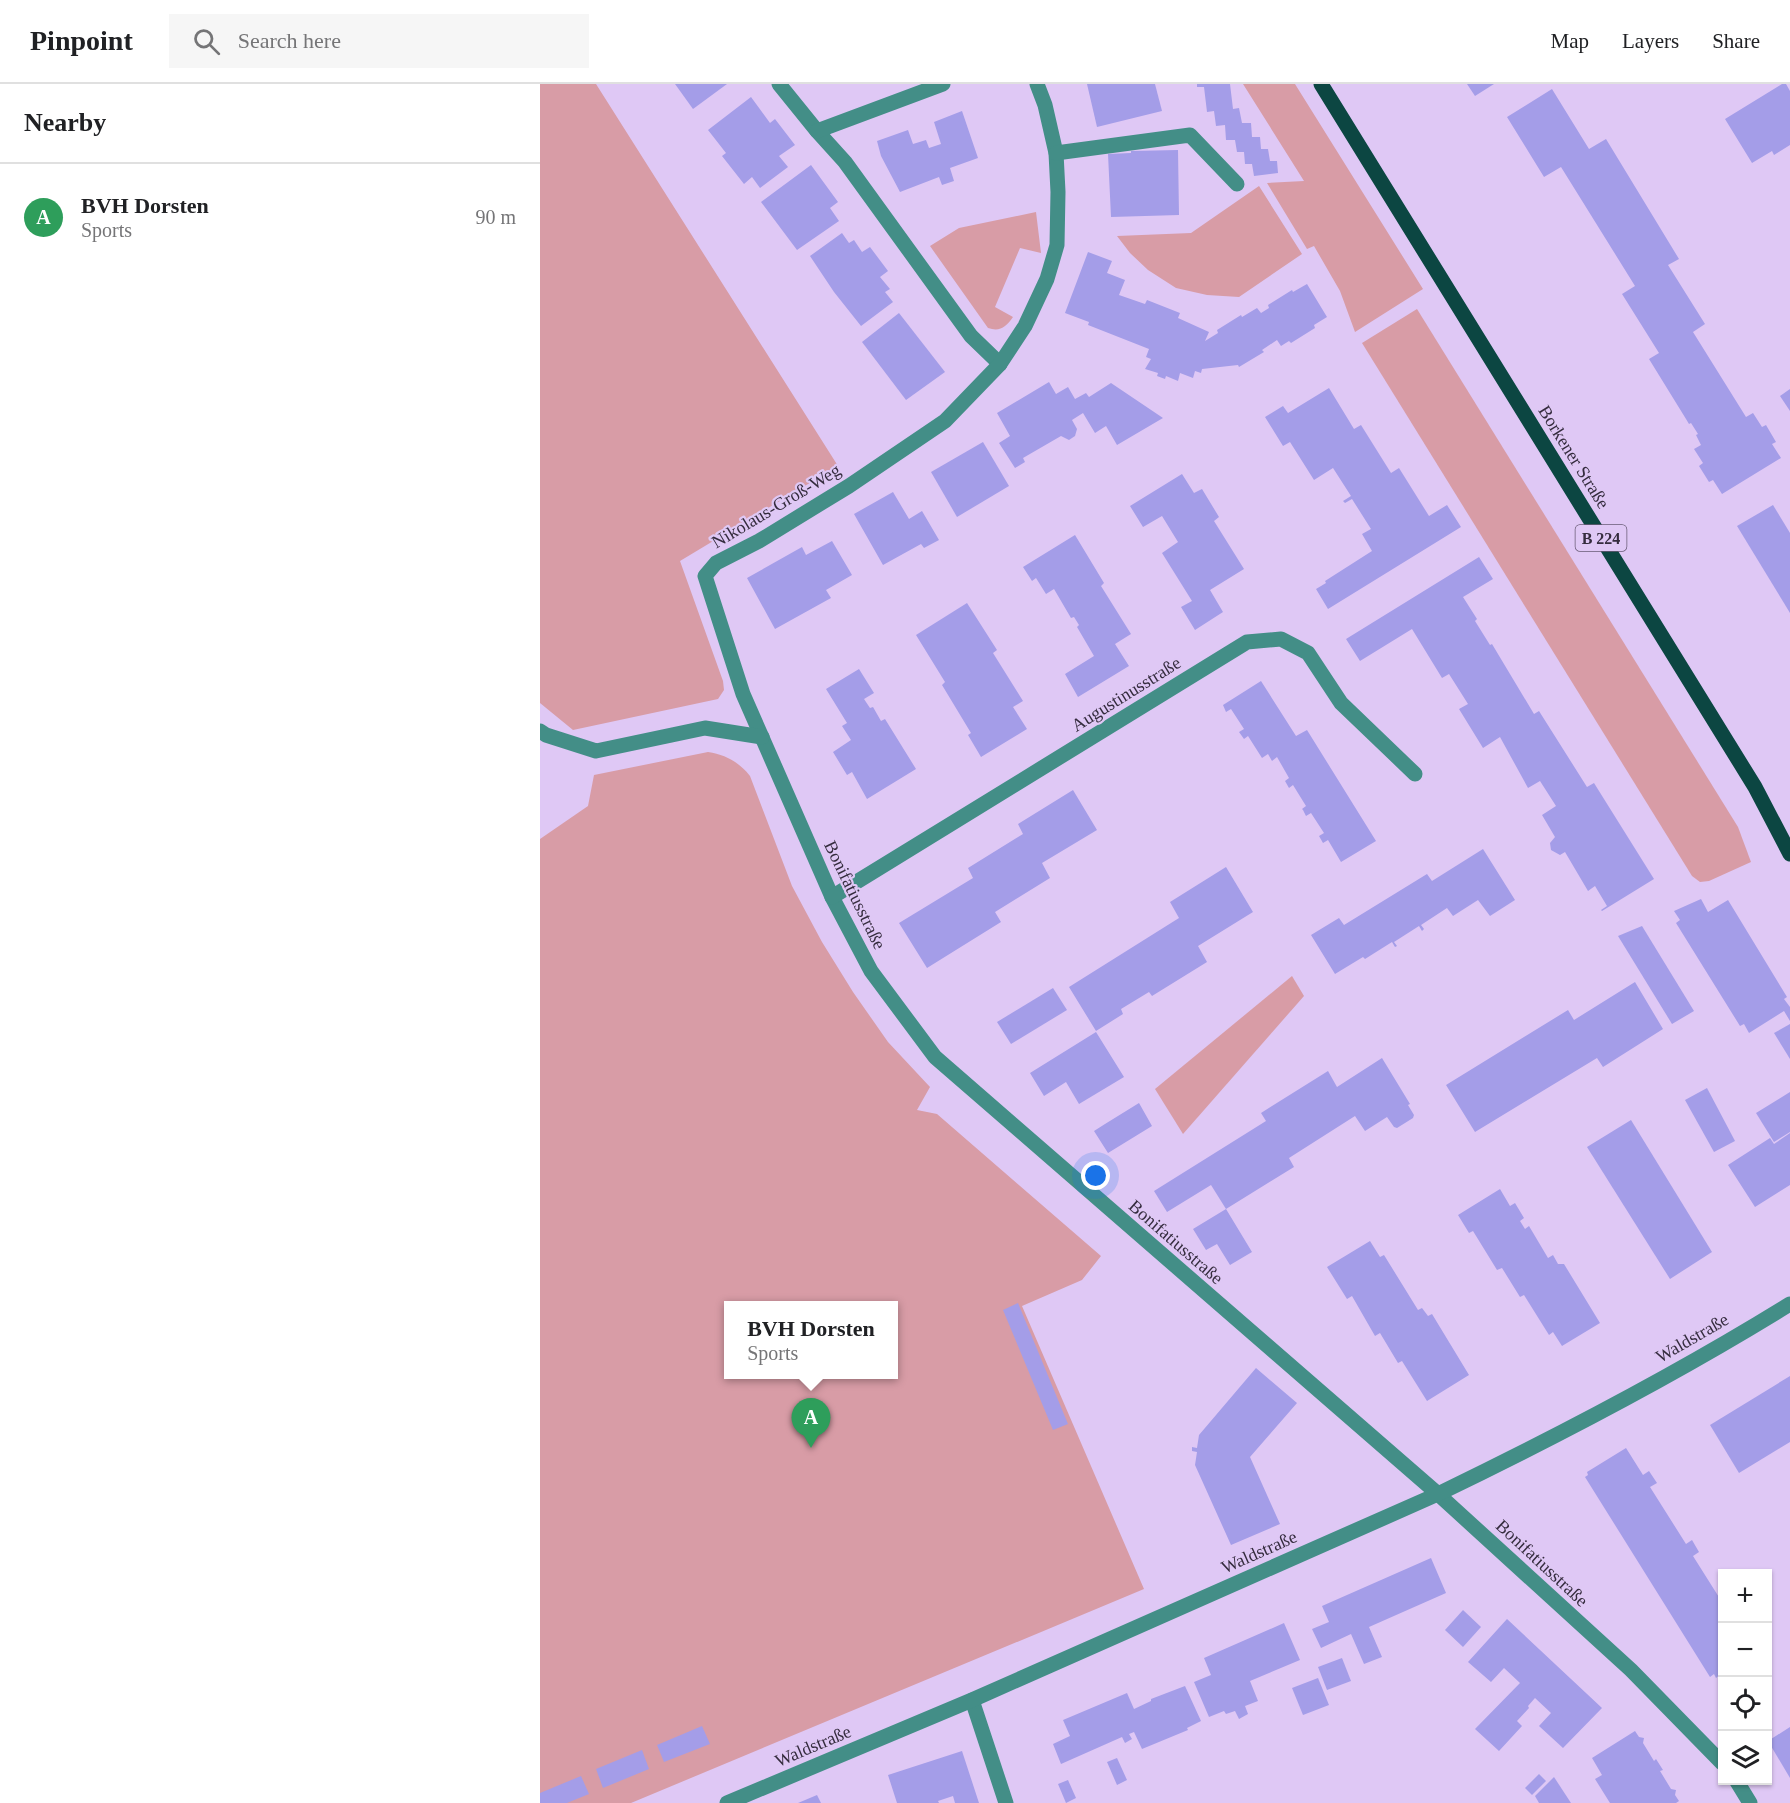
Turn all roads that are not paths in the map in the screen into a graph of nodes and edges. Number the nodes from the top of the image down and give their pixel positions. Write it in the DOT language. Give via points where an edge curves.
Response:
graph roads {
  1 [pos="779,84"];
  2 [pos="943,84"];
  3 [pos="1037,84"];
  4 [pos="1321,84"];
  5 [pos="817,131"];
  6 [pos="1056,153"];
  7 [pos="1237,184"];
  8 [pos="999,364"];
  9 [pos="540,730"];
  10 [pos="762,737"];
  11 [pos="1414,774"];
  12 [pos="1790,854"];
  13 [pos="832,897"];
  14 [pos="1790,1304"];
  15 [pos="1438,1494"];
  16 [pos="972,1700"];
  17 [pos="1718,1759"];
  18 [pos="1739,1785"];
  19 [pos="727,1803"];
  20 [pos="1006,1803"];
  21 [pos="1750,1803"];
  1 -- 5 [label="street"];
  2 -- 5 [label="street"];
  3 -- 6 [label="street, Nikolaus-Groß-Weg"];
  4 -- 12 [label="main road, Borkener Straße / B 224" via="1755,787"];
  5 -- 8 [label="street" via="845,162 971,336"];
  6 -- 7 [label="street" via="1190,135"];
  6 -- 8 [label="street, Nikolaus-Groß-Weg" via="1057,245 1047,279 1025,326"];
  8 -- 10 [label="street, Nikolaus-Groß-Weg" via="945,421 849,486 716,563 705,576 743,694"];
  9 -- 10 [label="street" via="596,752 705,728"];
  10 -- 13 [label="street, Bonifatiusstraße"];
  11 -- 13 [label="street, Augustinusstraße" via="1341,704 1308,653 1281,639 1247,642"];
  13 -- 15 [label="street, Bonifatiusstraße" via="871,971 935,1057"];
  14 -- 15 [label="street, Waldstraße" via="1658,1380"];
  15 -- 16 [label="street, Waldstraße"];
  15 -- 17 [label="street, Bonifatiusstraße" via="1631,1670"];
  16 -- 19 [label="street, Waldstraße"];
  16 -- 20 [label="street"];
  18 -- 21 [label="street"];
}
